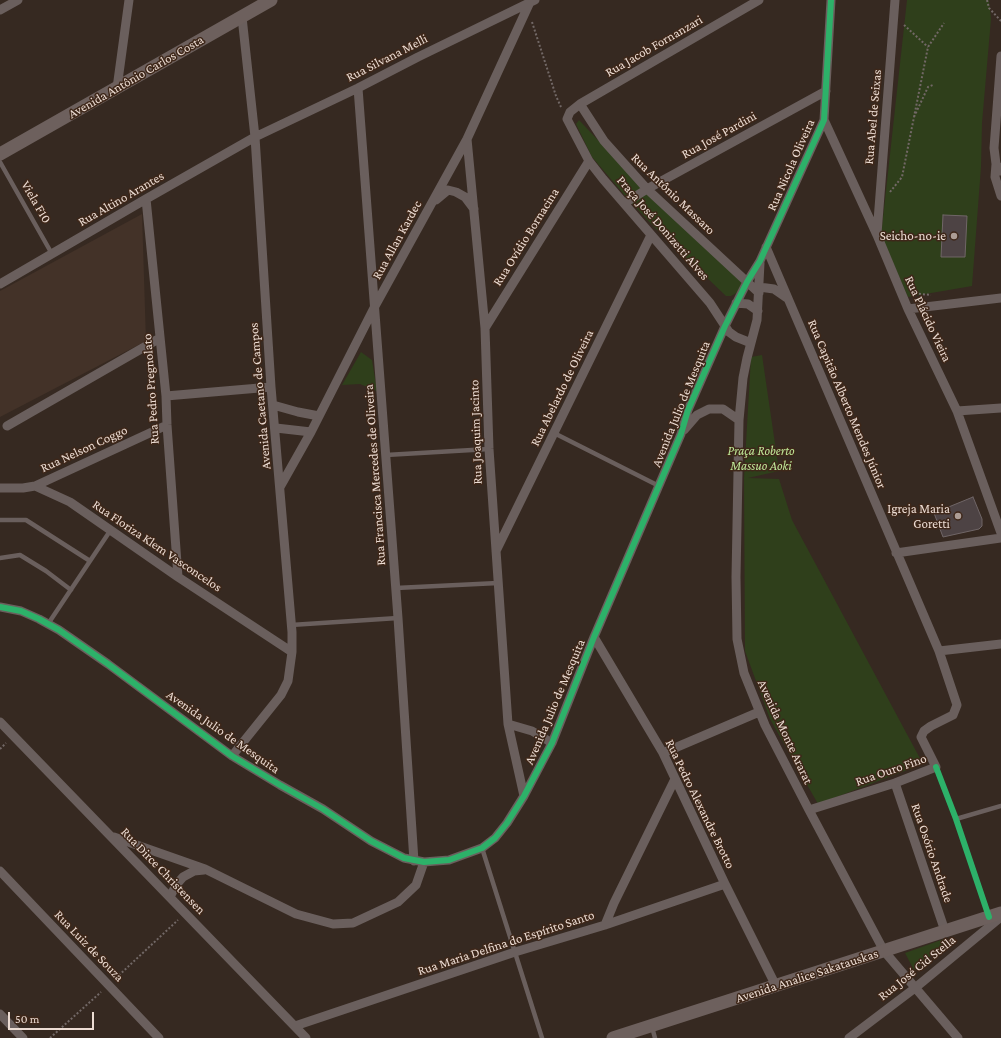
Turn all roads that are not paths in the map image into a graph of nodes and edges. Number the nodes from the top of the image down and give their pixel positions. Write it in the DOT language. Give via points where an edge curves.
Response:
graph roads {
  1 [pos="18,0"];
  2 [pos="129,0"];
  3 [pos="271,0"];
  4 [pos="760,0"];
  5 [pos="831,0"];
  6 [pos="895,0"];
  7 [pos="533,1"];
  8 [pos="0,10"];
  9 [pos="242,16"];
  10 [pos="1001,56"];
  11 [pos="117,88"];
  12 [pos="358,88"];
  13 [pos="826,91"];
  14 [pos="580,104"];
  15 [pos="567,119"];
  16 [pos="824,120"];
  17 [pos="255,137"];
  18 [pos="467,139"];
  19 [pos="0,154"];
  20 [pos="589,161"];
  21 [pos="0,162"];
  22 [pos="998,168"];
  23 [pos="647,189"];
  24 [pos="1001,196"];
  25 [pos="146,199"];
  26 [pos="625,203"];
  27 [pos="430,205"];
  28 [pos="474,209"];
  29 [pos="652,235"];
  30 [pos="877,235"];
  31 [pos="766,247"];
  32 [pos="52,254"];
  33 [pos="760,261"];
  34 [pos="747,282"];
  35 [pos="0,284"];
  36 [pos="759,290"];
  37 [pos="1001,298"];
  38 [pos="788,299"];
  39 [pos="736,303"];
  40 [pos="375,306"];
  41 [pos="908,309"];
  42 [pos="758,311"];
  43 [pos="725,326"];
  44 [pos="485,328"];
  45 [pos="160,338"];
  46 [pos="751,343"];
  47 [pos="271,387"];
  48 [pos="166,396"];
  49 [pos="273,405"];
  50 [pos="1001,408"];
  51 [pos="957,411"];
  52 [pos="319,416"];
  53 [pos="739,420"];
  54 [pos="166,425"];
  55 [pos="7,426"];
  56 [pos="276,428"];
  57 [pos="311,432"];
  58 [pos="554,433"];
  59 [pos="681,434"];
  60 [pos="489,449"];
  61 [pos="386,455"];
  62 [pos="35,486"];
  63 [pos="659,486"];
  64 [pos="280,487"];
  65 [pos="0,488"];
  66 [pos="0,520"];
  67 [pos="110,531"];
  68 [pos="1001,533"];
  69 [pos="1001,538"];
  70 [pos="495,552"];
  71 [pos="896,553"];
  72 [pos="0,558"];
  73 [pos="90,561"];
  74 [pos="178,577"];
  75 [pos="499,583"];
  76 [pos="396,588"];
  77 [pos="71,590"];
  78 [pos="0,607"];
  79 [pos="398,618"];
  80 [pos="48,624"];
  81 [pos="291,624"];
  82 [pos="594,637"];
  83 [pos="1001,644"];
  84 [pos="939,651"];
  85 [pos="292,652"];
  86 [pos="758,712"];
  87 [pos="0,722"];
  88 [pos="508,724"];
  89 [pos="552,743"];
  90 [pos="663,753"];
  91 [pos="232,756"];
  92 [pos="936,767"];
  93 [pos="676,779"];
  94 [pos="894,783"];
  95 [pos="524,796"];
  96 [pos="1001,806"];
  97 [pos="809,810"];
  98 [pos="956,819"];
  99 [pos="111,836"];
  100 [pos="482,848"];
  101 [pos="414,861"];
  102 [pos="424,862"];
  103 [pos="205,870"];
  104 [pos="0,871"];
  105 [pos="724,884"];
  106 [pos="170,897"];
  107 [pos="997,916"];
  108 [pos="606,925"];
  109 [pos="945,931"];
  110 [pos="884,951"];
  111 [pos="515,952"];
  112 [pos="776,986"];
  113 [pos="915,988"];
  114 [pos="0,1014"];
  115 [pos="295,1026"];
  116 [pos="653,1032"];
  117 [pos="23,1038"];
  118 [pos="160,1038"];
  119 [pos="306,1038"];
  120 [pos="542,1038"];
  121 [pos="613,1038"];
  122 [pos="849,1038"];
  123 [pos="958,1038"];
  1 -- 8 [label="street"];
  2 -- 11 [label="street"];
  3 -- 9 [label="street, Avenida Antônio Carlos Costa"];
  4 -- 14 [label="street, Rua Jacob Fornanzari"];
  5 -- 13 [label="street, Rua Nicola Oliveira"];
  6 -- 30 [label="street, Rua Abel de Seixas"];
  7 -- 12 [label="street, Rua Silvana Melli"];
  7 -- 18 [label="street, Rua Allan Kardec"];
  9 -- 11 [label="street, Avenida Antônio Carlos Costa"];
  9 -- 17 [label="street, Avenida Caetano de Campos"];
  10 -- 22 [label="street" via="994,148"];
  11 -- 19 [label="street, Avenida Antônio Carlos Costa"];
  12 -- 17 [label="street, Rua Silvana Melli"];
  12 -- 40 [label="street, Rua Francisca Mercedes de Oliveira"];
  13 -- 16 [label="street, Rua Nicola Oliveira"];
  13 -- 23 [label="street, Rua José Pardini"];
  14 -- 15 [label="street, Rua Jacob Fornanzari" via="570,112"];
  14 -- 23 [label="street, Rua Antônio Massaro" via="604,141"];
  15 -- 20 [label="street, Praça José Donizetti Alves"];
  16 -- 30 [label="street, Rua Plácido Vieira"];
  16 -- 31 [label="street, Rua Nicola Oliveira"];
  17 -- 25 [label="street, Rua Altino Arantes"];
  17 -- 47 [label="street, Avenida Caetano de Campos"];
  18 -- 27 [label="street, Rua Allan Kardec"];
  18 -- 28 [label="street, Rua Joaquim Jacinto"];
  20 -- 26 [label="street, Praça José Donizetti Alves"];
  20 -- 44 [label="street, Rua Ovídio Bornacina"];
  21 -- 32 [label="lane, Viela F10"];
  22 -- 24 [label="street" via="995,177"];
  23 -- 26 [label="street, Rua José Pardini"];
  23 -- 34 [label="street, Rua Antônio Massaro"];
  25 -- 32 [label="street, Rua Altino Arantes"];
  25 -- 45 [label="street, Rua Pedro Pregnolato"];
  26 -- 29 [label="street, Praça José Donizetti Alves"];
  27 -- 28 [label="street" via="448,190 465,197"];
  27 -- 40 [label="street, Rua Allan Kardec"];
  28 -- 44 [label="street, Rua Joaquim Jacinto"];
  29 -- 43 [label="street, Praça José Donizetti Alves" via="710,303"];
  29 -- 58 [label="street, Rua Abelardo de Oliveira"];
  30 -- 41 [label="street, Rua Plácido Vieira"];
  31 -- 33 [label="street, Rua Nicola Oliveira"];
  31 -- 38 [label="street, Rua Capitão Alberto Mendes Júnior"];
  32 -- 35 [label="street, Rua Altino Arantes"];
  33 -- 34 [label="street, Rua Nicola Oliveira"];
  33 -- 36 [label="street, Rua Nicola Oliveira"];
  34 -- 36 [label="street, Rua Antônio Massaro"];
  34 -- 39 [label="street, Rua Nicola Oliveira"];
  36 -- 38 [label="street" via="774,288"];
  36 -- 42 [label="street, Rua Nicola Oliveira"];
  37 -- 41 [label="street"];
  38 -- 71 [label="street, Rua Capitão Alberto Mendes Júnior"];
  39 -- 42 [label="street" via="748,304"];
  39 -- 43 [label="street, Rua Nicola Oliveira"];
  40 -- 52 [label="street, Rua Allan Kardec"];
  40 -- 61 [label="street, Rua Francisca Mercedes de Oliveira"];
  41 -- 51 [label="street, Rua Plácido Vieira"];
  42 -- 46 [label="street, Rua Nicola Oliveira"];
  43 -- 46 [label="street, Praça José Donizetti Alves" via="736,337"];
  43 -- 59 [label="street, Avenida Julio de Mesquita" via="688,410"];
  44 -- 60 [label="street, Rua Joaquim Jacinto"];
  45 -- 48 [label="street, Rua Pedro Pregnolato"];
  45 -- 55 [label="street"];
  46 -- 53 [label="street, Avenida Monte Ararat" via="743,378"];
  47 -- 48 [label="street"];
  47 -- 49 [label="street, Avenida Caetano de Campos"];
  48 -- 54 [label="street, Rua Pedro Pregnolato"];
  49 -- 52 [label="street"];
  49 -- 56 [label="street, Avenida Caetano de Campos"];
  50 -- 51 [label="street"];
  51 -- 68 [label="street, Rua Plácido Vieira"];
  52 -- 57 [label="street, Rua Allan Kardec"];
  53 -- 59 [label="street, Avenida Julio de Mesquita" via="723,409 709,409 697,415"];
  53 -- 86 [label="street, Avenida Monte Ararat" via="736,577 738,639 744,673"];
  54 -- 62 [label="street, Rua Nelson Coggo"];
  54 -- 74 [label="street, Rua Pedro Pregnolato"];
  56 -- 57 [label="street"];
  56 -- 64 [label="street, Avenida Caetano de Campos"];
  57 -- 64 [label="street, Rua Allan Kardec"];
  58 -- 63 [label="lane"];
  58 -- 70 [label="street, Rua Abelardo de Oliveira"];
  59 -- 63 [label="street, Avenida Julio de Mesquita"];
  60 -- 61 [label="lane"];
  60 -- 70 [label="street, Rua Joaquim Jacinto"];
  61 -- 76 [label="street, Rua Francisca Mercedes de Oliveira"];
  62 -- 65 [label="street"];
  62 -- 67 [label="street, Rua Floriza Klem Vasconcelos" via="70,502"];
  63 -- 82 [label="street, Avenida Julio de Mesquita"];
  64 -- 81 [label="street, Avenida Caetano de Campos"];
  66 -- 73 [label="lane" via="26,520"];
  67 -- 73 [label="lane"];
  67 -- 74 [label="street, Rua Floriza Klem Vasconcelos"];
  69 -- 71 [label="street"];
  70 -- 75 [label="street, Rua Joaquim Jacinto"];
  71 -- 84 [label="street, Rua Capitão Alberto Mendes Júnior"];
  72 -- 77 [label="lane" via="20,555"];
  73 -- 77 [label="lane"];
  74 -- 85 [label="street, Rua Floriza Klem Vasconcelos"];
  75 -- 76 [label="lane"];
  75 -- 88 [label="street, Rua Joaquim Jacinto"];
  76 -- 79 [label="street, Rua Francisca Mercedes de Oliveira"];
  77 -- 80 [label="lane"];
  78 -- 80 [label="street, Avenida Julio de Mesquita" via="21,611"];
  79 -- 81 [label="lane"];
  79 -- 101 [label="street, Rua Francisca Mercedes de Oliveira"];
  80 -- 91 [label="street, Avenida Julio de Mesquita" via="108,664"];
  81 -- 85 [label="street, Avenida Caetano de Campos"];
  82 -- 89 [label="street, Avenida Julio de Mesquita"];
  82 -- 90 [label="street, Rua Pedro Alexandre Brotto"];
  83 -- 84 [label="street"];
  84 -- 92 [label="street, Rua Ouro Fino" via="957,705 953,715 931,726 921,737"];
  85 -- 91 [label="street, Avenida Caetano de Campos" via="288,681 281,695"];
  86 -- 90 [label="street"];
  86 -- 97 [label="street, Avenida Monte Ararat"];
  87 -- 99 [label="street, Rua Dirce Christensen"];
  88 -- 89 [label="street" via="532,731"];
  88 -- 95 [label="street, Rua Joaquim Jacinto"];
  89 -- 95 [label="street, Avenida Julio de Mesquita"];
  90 -- 93 [label="street, Rua Pedro Alexandre Brotto"];
  91 -- 101 [label="street, Avenida Julio de Mesquita" via="323,809 371,841"];
  92 -- 94 [label="street, Rua Ouro Fino"];
  92 -- 98 [label="lane"];
  93 -- 105 [label="street, Rua Pedro Alexandre Brotto"];
  93 -- 108 [label="street" via="614,903"];
  94 -- 97 [label="street, Rua Ouro Fino"];
  94 -- 109 [label="street, Rua Osório Andrade"];
  95 -- 100 [label="street, Avenida Julio de Mesquita" via="502,831"];
  96 -- 98 [label="lane"];
  97 -- 110 [label="street, Avenida Monte Ararat"];
  98 -- 107 [label="lane"];
  99 -- 103 [label="street"];
  99 -- 106 [label="street, Rua Dirce Christensen"];
  100 -- 102 [label="street, Avenida Julio de Mesquita" via="449,860"];
  100 -- 111 [label="lane"];
  101 -- 102 [label="street, Avenida Julio de Mesquita"];
  102 -- 103 [label="street" via="416,885 398,902 353,923 333,924 296,914"];
  103 -- 106 [label="street" via="194,871 183,877"];
  104 -- 118 [label="street, Rua Luiz de Souza"];
  105 -- 108 [label="street, Rua Maria Delfina do Espírito Santo"];
  105 -- 112 [label="street, Rua Pedro Alexandre Brotto"];
  106 -- 115 [label="street, Rua Dirce Christensen"];
  107 -- 109 [label="street, Avenida Analice Sakatauskas"];
  107 -- 113 [label="street, Rua José Cid Stella"];
  108 -- 111 [label="street, Rua Maria Delfina do Espírito Santo"];
  109 -- 110 [label="street, Avenida Analice Sakatauskas"];
  110 -- 112 [label="street, Avenida Analice Sakatauskas"];
  110 -- 113 [label="street, Avenida Monte Ararat"];
  111 -- 115 [label="street, Rua Maria Delfina do Espírito Santo"];
  111 -- 120 [label="lane"];
  112 -- 116 [label="street, Avenida Analice Sakatauskas"];
  113 -- 122 [label="street, Rua José Cid Stella"];
  113 -- 123 [label="street, Avenida Monte Ararat"];
  114 -- 117 [label="street"];
  115 -- 119 [label="street, Rua Dirce Christensen"];
  116 -- 121 [label="street, Avenida Analice Sakatauskas"];
}
